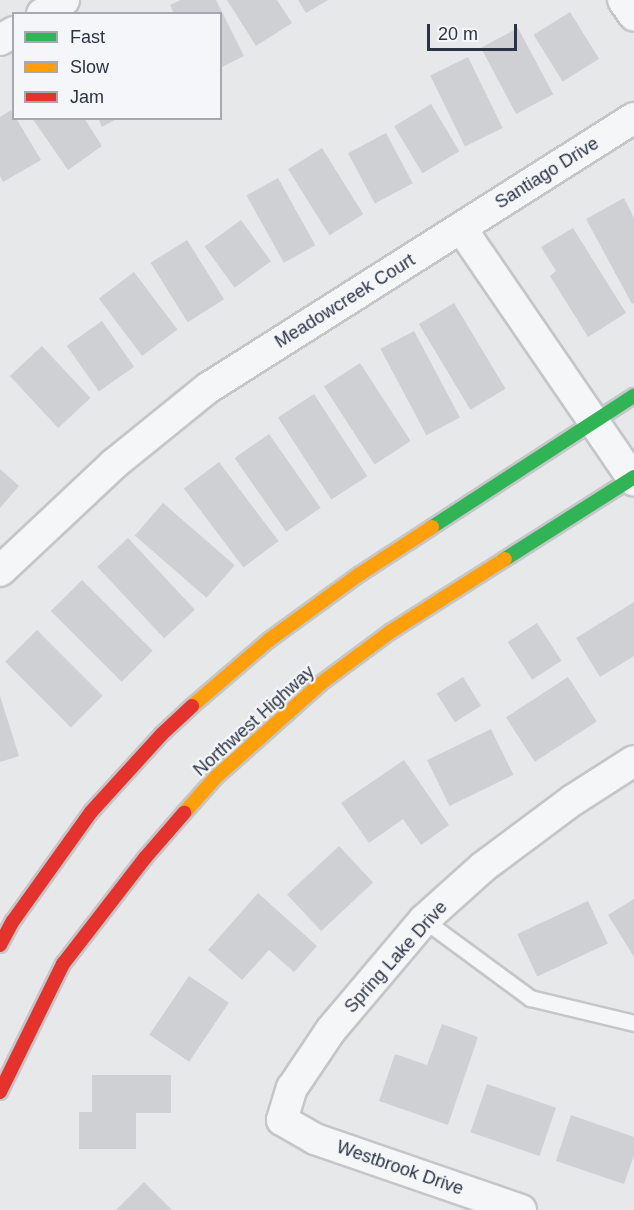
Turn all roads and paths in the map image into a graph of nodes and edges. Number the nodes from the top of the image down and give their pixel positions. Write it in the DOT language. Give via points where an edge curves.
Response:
graph roads {
  1 [pos="64,0"];
  2 [pos="623,0"];
  3 [pos="45,12"];
  4 [pos="634,16"];
  5 [pos="634,118"];
  6 [pos="461,228"];
  7 [pos="634,396"];
  8 [pos="594,423"];
  9 [pos="633,479"];
  10 [pos="0,571"];
  11 [pos="634,761"];
  12 [pos="424,920"];
  13 [pos="0,945"];
  14 [pos="634,1023"];
  15 [pos="0,1092"];
  16 [pos="282,1119"];
  17 [pos="521,1210"];
  1 -- 3 [label="street"];
  2 -- 4 [label="street"];
  5 -- 6 [label="street, Santiago Drive"];
  6 -- 8 [label="street"];
  6 -- 10 [label="street, Meadowcreek Court" via="208,388 114,465"];
  7 -- 8 [label="main road"];
  8 -- 9 [label="street"];
  8 -- 13 [label="main road" via="360,574 269,640 213,687 162,734 91,812"];
  9 -- 15 [label="main road, Northwest Highway" via="390,632 320,684 216,777 145,858 63,964"];
  11 -- 12 [label="street, Spring Lake Drive" via="573,800 483,867"];
  12 -- 14 [label="lane" via="530,998"];
  12 -- 16 [label="street, Spring Lake Drive" via="331,1030 292,1088"];
  16 -- 17 [label="street, Westbrook Drive" via="315,1139"];
}
